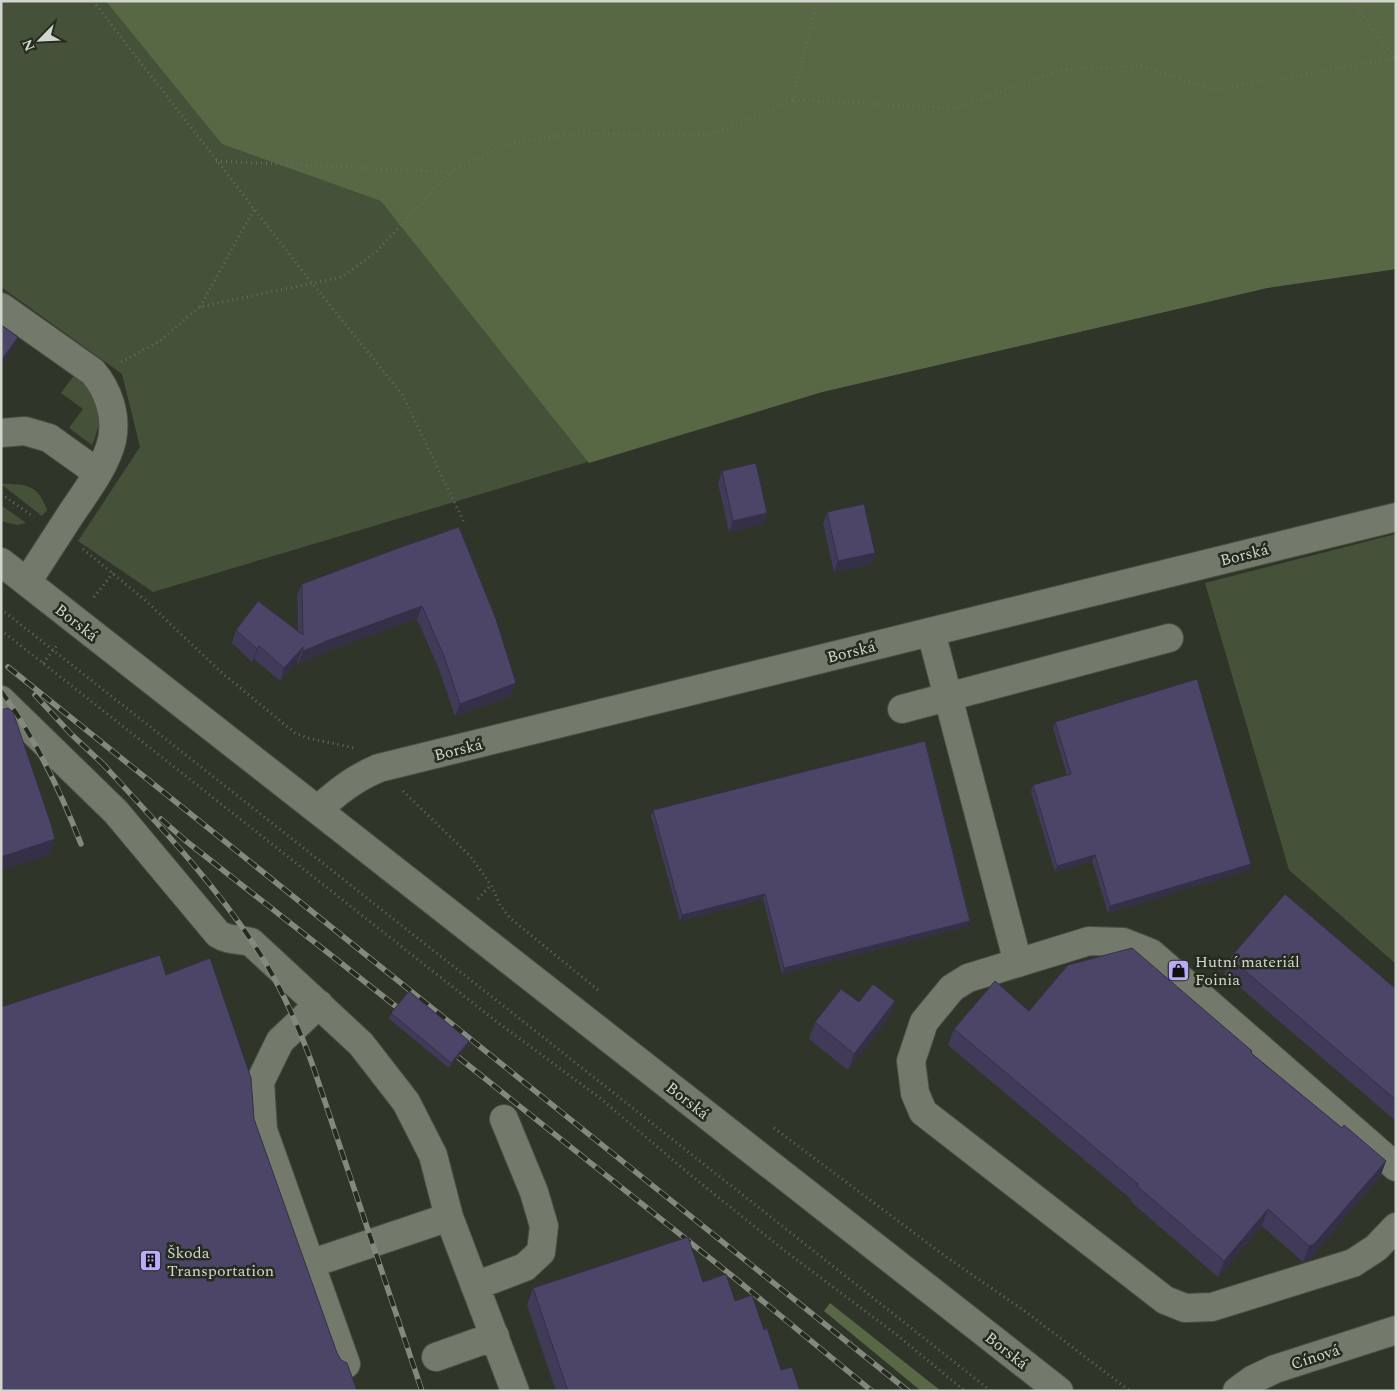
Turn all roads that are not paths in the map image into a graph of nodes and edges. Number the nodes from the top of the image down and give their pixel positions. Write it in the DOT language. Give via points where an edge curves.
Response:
graph roads {
  1 [pos="1,307"];
  2 [pos="1,433"];
  3 [pos="98,473"];
  4 [pos="1396,517"];
  5 [pos="1,562"];
  6 [pos="27,582"];
  7 [pos="931,632"];
  8 [pos="1169,638"];
  9 [pos="948,697"];
  10 [pos="1,700"];
  11 [pos="902,709"];
  12 [pos="318,810"];
  13 [pos="1018,963"];
  14 [pos="319,1004"];
  15 [pos="504,1119"];
  16 [pos="1396,1167"];
  17 [pos="449,1217"];
  18 [pos="1396,1227"];
  19 [pos="310,1264"];
  20 [pos="475,1286"];
  21 [pos="1396,1330"];
  22 [pos="495,1336"];
  23 [pos="436,1357"];
  24 [pos="346,1364"];
  25 [pos="515,1391"];
  26 [pos="1059,1391"];
  27 [pos="1237,1391"];
  1 -- 3 [label="street" via="83,364 108,394 112,440"];
  2 -- 3 [label="street" via="26,431 49,438"];
  3 -- 6 [label="street"];
  4 -- 7 [label="street, Borská"];
  5 -- 6 [label="street, Borská"];
  6 -- 12 [label="street, Borská"];
  7 -- 9 [label="street"];
  7 -- 12 [label="street, Borská" via="379,768 344,787"];
  8 -- 9 [label="street"];
  9 -- 11 [label="street"];
  9 -- 13 [label="street"];
  10 -- 14 [label="street" via="116,812 218,934 227,939 251,942"];
  12 -- 26 [label="street, Borská"];
  13 -- 16 [label="street" via="1089,941 1123,942 1151,953"];
  13 -- 18 [label="street" via="968,978 952,988 924,1022 911,1061 915,1093 923,1112 1165,1300 1185,1308 1212,1307 1353,1263 1376,1248"];
  14 -- 17 [label="street" via="361,1044 406,1102 433,1155"];
  14 -- 19 [label="street" via="280,1041 260,1082 264,1130"];
  15 -- 20 [label="street" via="534,1192 544,1226 541,1252 525,1267"];
  17 -- 19 [label="street"];
  17 -- 20 [label="street"];
  19 -- 24 [label="street"];
  20 -- 22 [label="street"];
  21 -- 27 [label="street, Cínová" via="1275,1369"];
  22 -- 23 [label="street"];
  22 -- 25 [label="street"];
}
